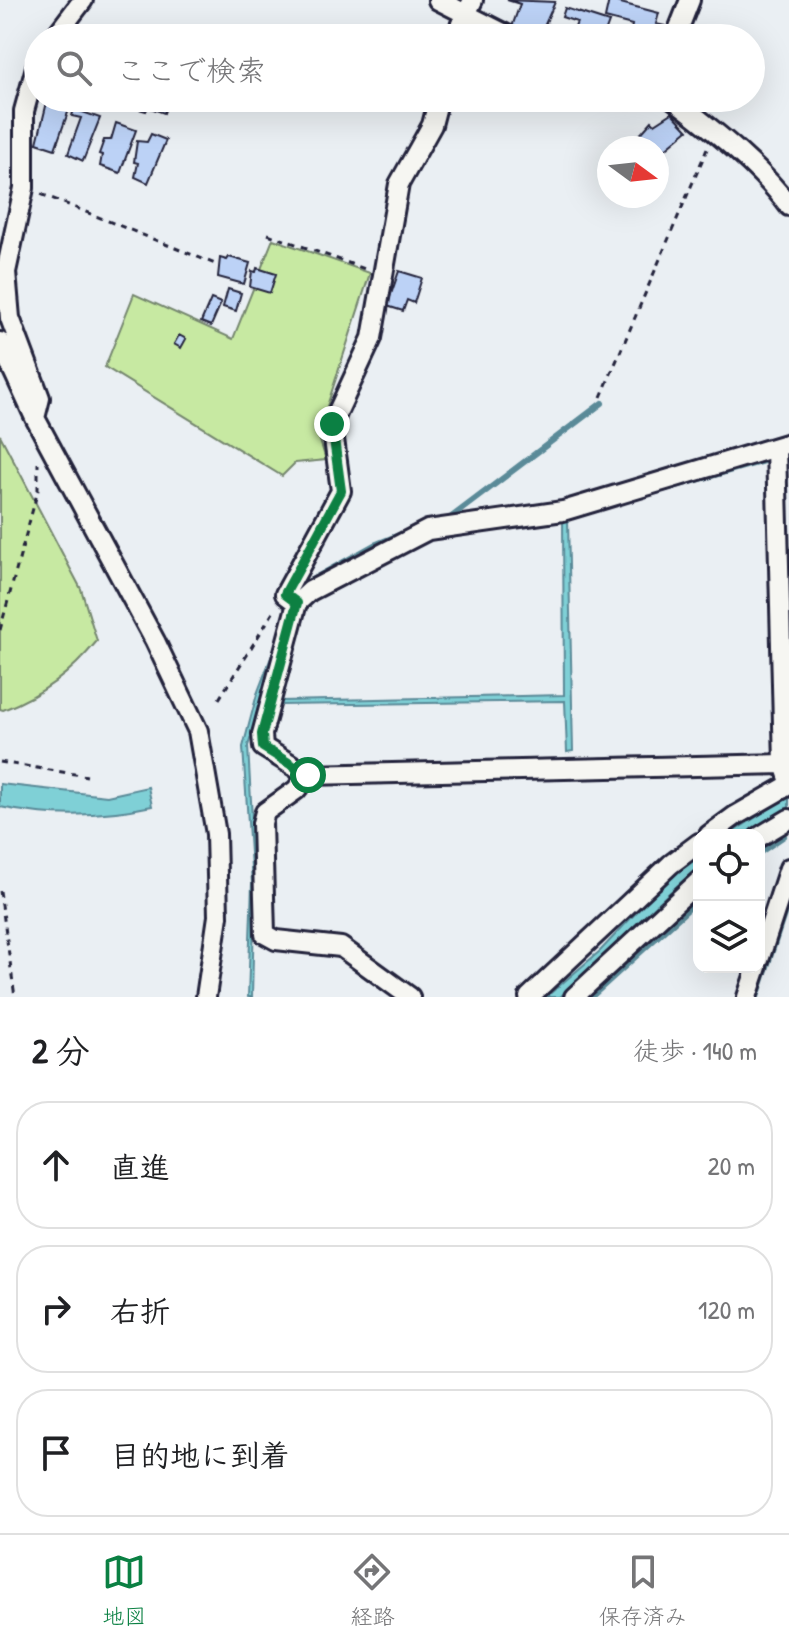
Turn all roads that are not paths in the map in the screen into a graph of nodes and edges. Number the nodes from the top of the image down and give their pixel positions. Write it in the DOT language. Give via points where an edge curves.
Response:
graph roads {
  1 [pos="83,0"];
  2 [pos="438,0"];
  3 [pos="690,0"];
  4 [pos="469,7"];
  5 [pos="65,24"];
  6 [pos="493,24"];
  7 [pos="681,24"];
  8 [pos="24,112"];
  9 [pos="435,112"];
  10 [pos="690,112"];
  11 [pos="789,206"];
  12 [pos="0,342"];
  13 [pos="37,421"];
  14 [pos="783,445"];
  15 [pos="291,599"];
  16 [pos="786,772"];
  17 [pos="308,775"];
  18 [pos="789,785"];
  19 [pos="789,819"];
  20 [pos="717,829"];
  21 [pos="765,833"];
  22 [pos="693,848"];
  23 [pos="789,868"];
  24 [pos="693,887"];
  25 [pos="765,942"];
  26 [pos="755,973"];
  27 [pos="206,997"];
  28 [pos="410,997"];
  29 [pos="529,997"];
  30 [pos="574,997"];
  31 [pos="747,997"];
  1 -- 5 [label="street"];
  2 -- 4 [label="street"];
  3 -- 7 [label="street"];
  4 -- 6 [label="street"];
  8 -- 13 [label="street" via="24,188 6,272 10,318 40,398"];
  9 -- 15 [label="street" via="399,184 372,338 332,424 341,491"];
  10 -- 11 [label="street"];
  12 -- 13 [label="street"];
  13 -- 27 [label="street" via="198,731 216,834 218,916"];
  14 -- 15 [label="street" via="563,511 428,530"];
  14 -- 16 [label="street"];
  15 -- 17 [label="street" via="263,747"];
  16 -- 17 [label="street"];
  17 -- 28 [label="street" via="265,812 262,823 265,934 276,940 341,947"];
  18 -- 20 [label="street"];
  19 -- 21 [label="street"];
  22 -- 29 [label="street"];
  23 -- 25 [label="street"];
  24 -- 30 [label="street"];
  26 -- 31 [label="street"];
}
